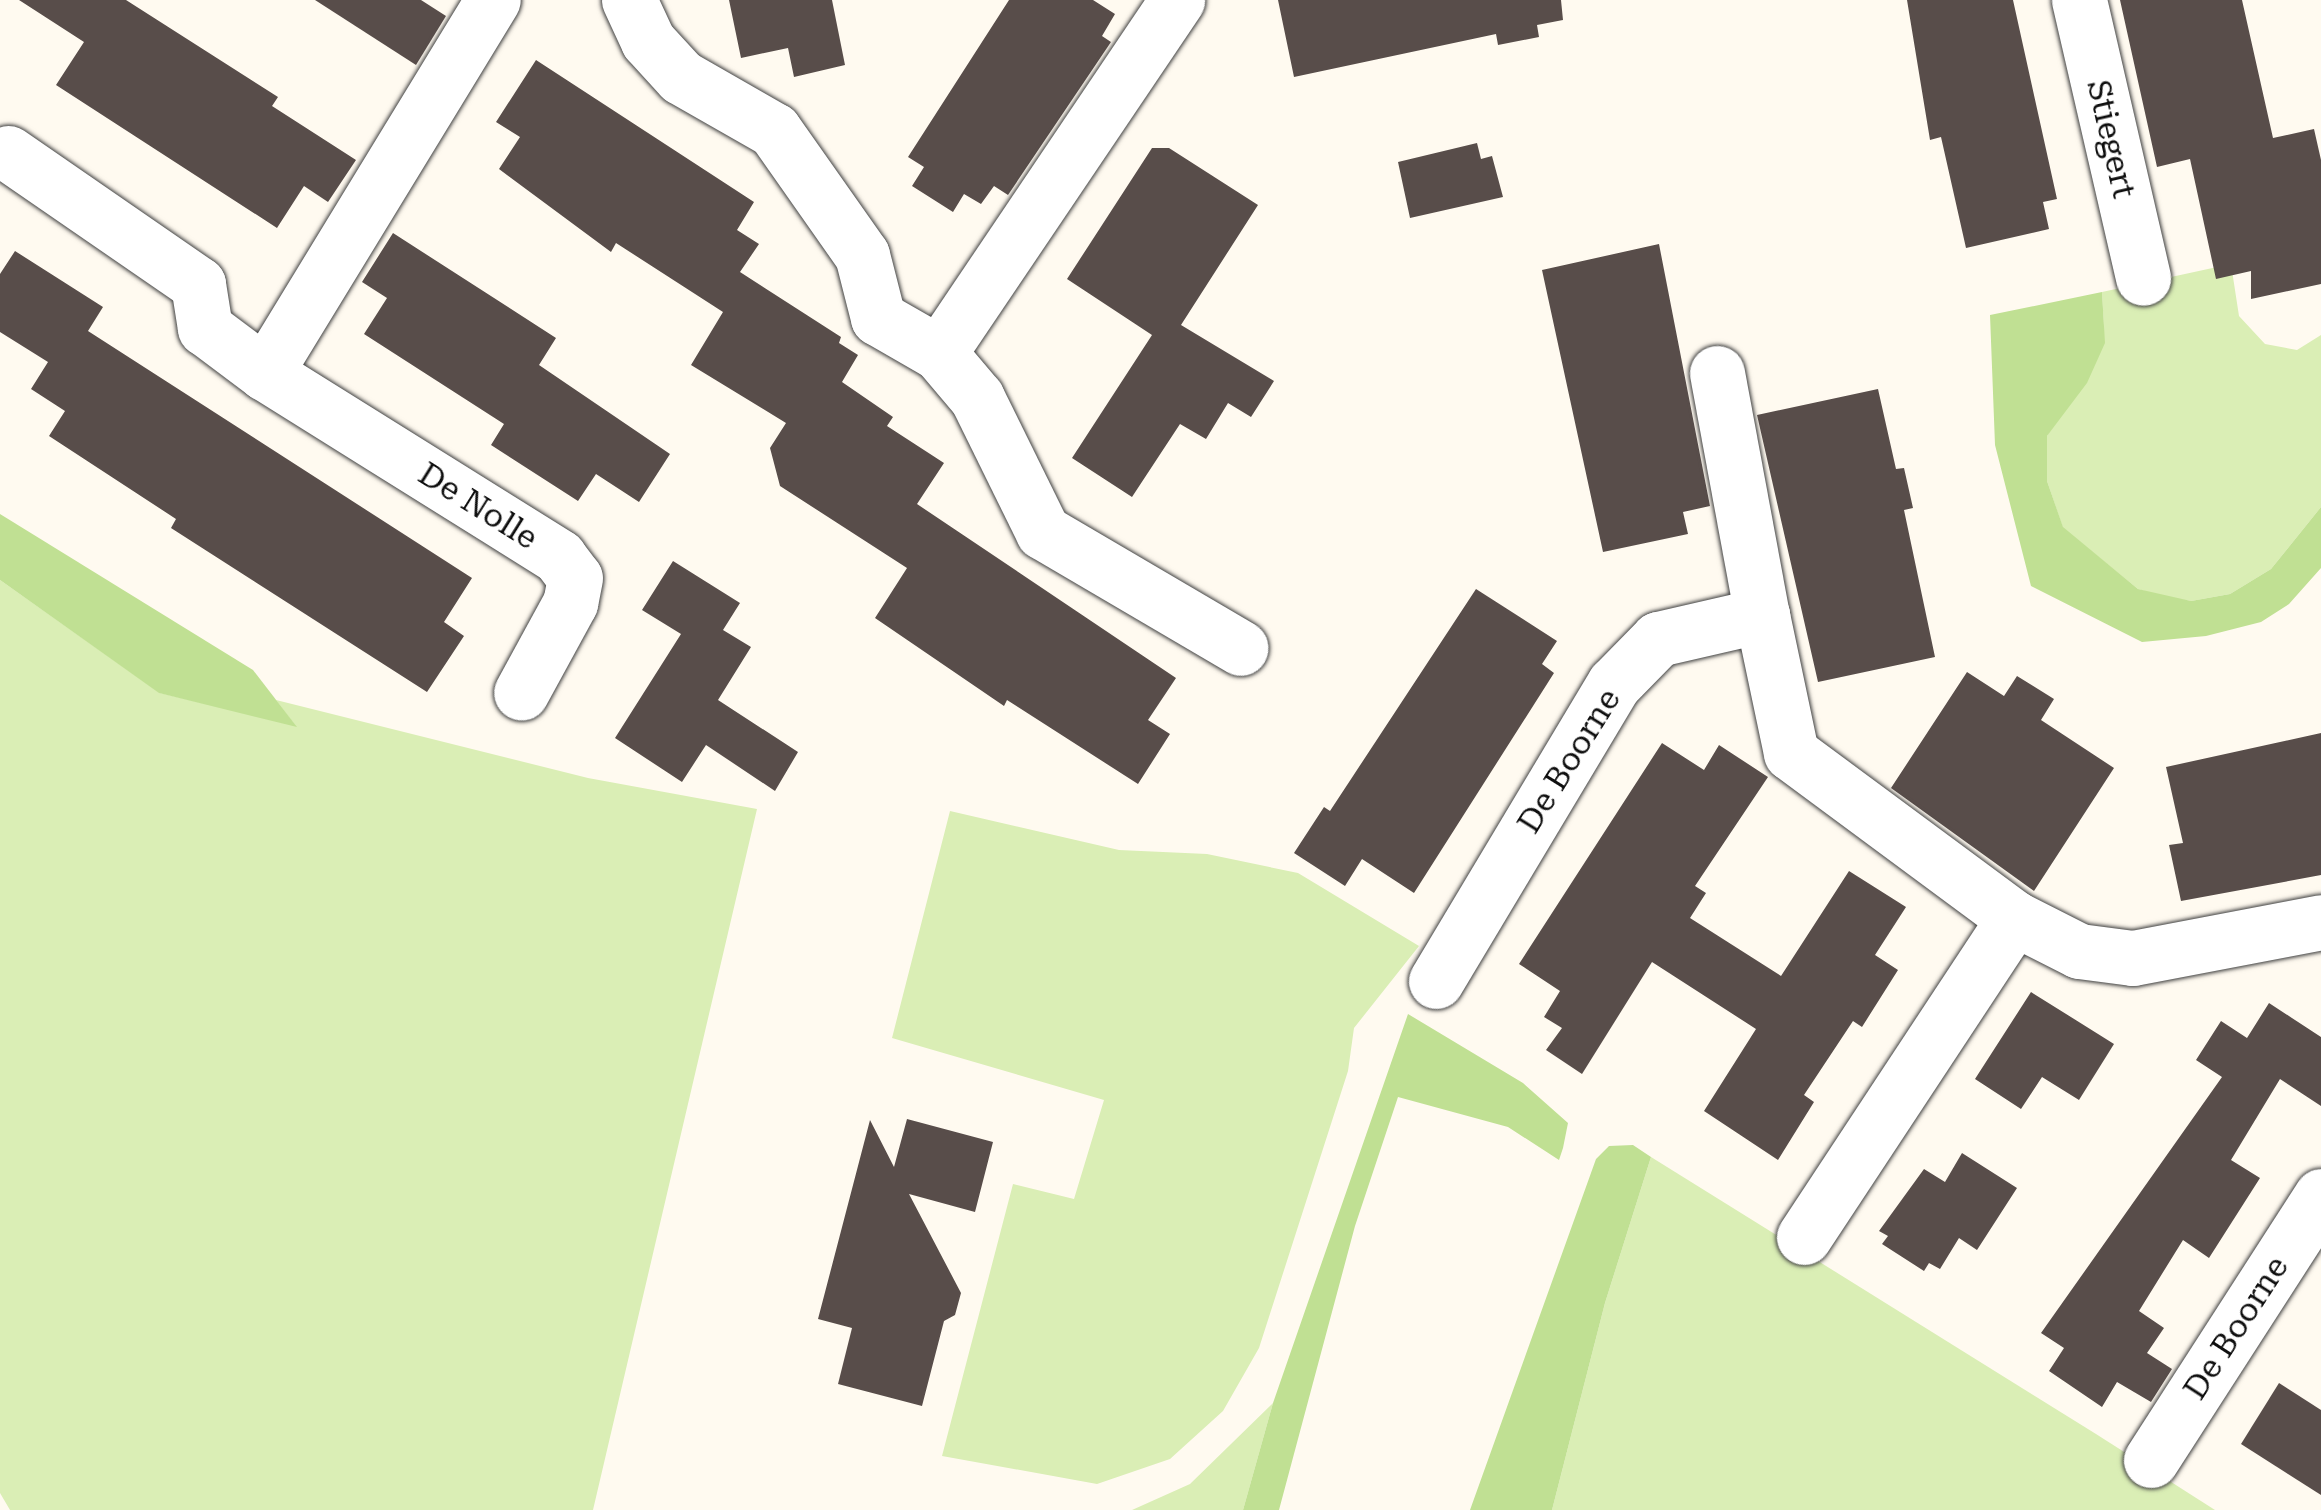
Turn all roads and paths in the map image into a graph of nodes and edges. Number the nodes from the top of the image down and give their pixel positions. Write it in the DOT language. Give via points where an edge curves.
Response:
graph roads {
  1 [pos="493,0"];
  2 [pos="629,0"];
  3 [pos="1177,0"];
  4 [pos="2078,0"];
  5 [pos="8,154"];
  6 [pos="2144,278"];
  7 [pos="939,354"];
  8 [pos="266,373"];
  9 [pos="1717,373"];
  10 [pos="1762,615"];
  11 [pos="1241,648"];
  12 [pos="521,693"];
  13 [pos="2014,918"];
  14 [pos="2321,922"];
  15 [pos="1436,981"];
  16 [pos="2321,1196"];
  17 [pos="1804,1237"];
  18 [pos="2151,1460"];
  1 -- 8 [label="street"];
  2 -- 7 [label="street" via="648,41 680,77 774,130 862,255 878,318"];
  3 -- 7 [label="street"];
  4 -- 6 [label="street, Stiegert"];
  5 -- 8 [label="street, De Nolle" via="198,284 205,328"];
  7 -- 11 [label="street" via="977,398 1043,532"];
  8 -- 12 [label="street, De Nolle" via="559,557 575,578 570,604"];
  9 -- 10 [label="street"];
  10 -- 13 [label="street" via="1792,754"];
  10 -- 15 [label="street, De Boorne" via="1658,639 1614,684"];
  13 -- 14 [label="street" via="2078,951 2134,958"];
  13 -- 17 [label="street"];
  16 -- 18 [label="street, De Boorne"];
}
